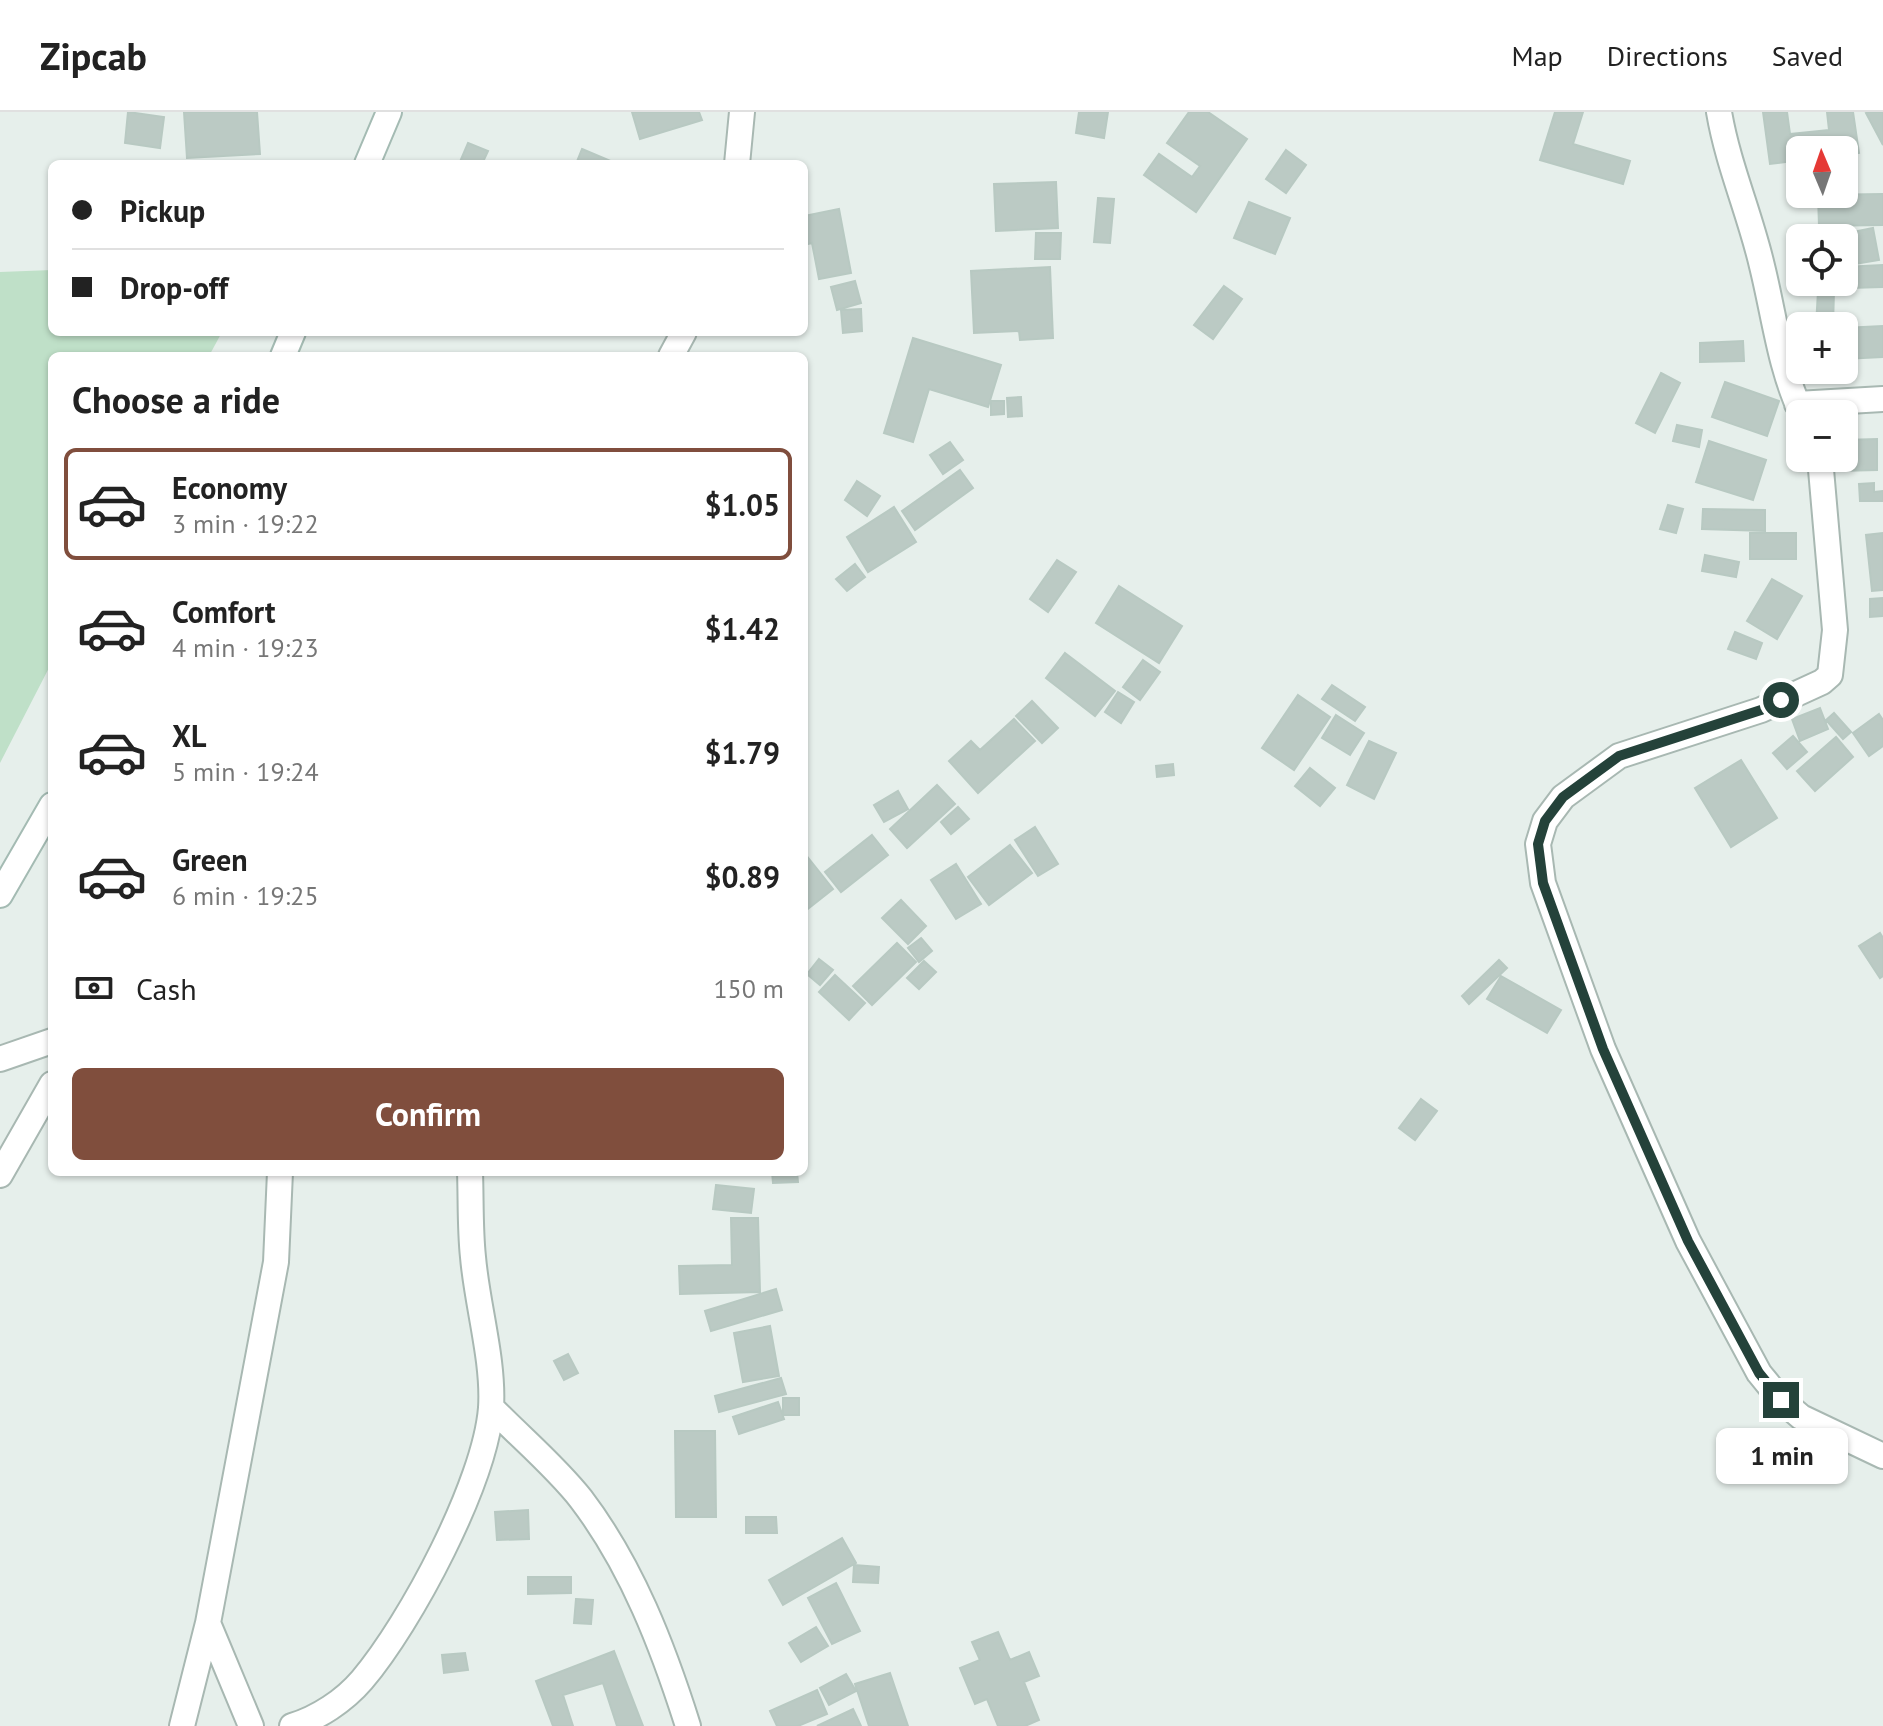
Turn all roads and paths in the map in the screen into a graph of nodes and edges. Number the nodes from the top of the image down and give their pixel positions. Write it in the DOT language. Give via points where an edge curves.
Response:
graph roads {
  1 [pos="389,112"];
  2 [pos="742,112"];
  3 [pos="1719,112"];
  4 [pos="369,160"];
  5 [pos="737,160"];
  6 [pos="1883,399"];
  7 [pos="1797,400"];
  8 [pos="1858,402"];
  9 [pos="1821,472"];
  10 [pos="48,812"];
  11 [pos="0,895"];
  12 [pos="48,1042"];
  13 [pos="0,1059"];
  14 [pos="48,1094"];
  15 [pos="0,1175"];
  16 [pos="280,1176"];
  17 [pos="470,1176"];
  18 [pos="491,1407"];
  19 [pos="1883,1456"];
  20 [pos="208,1623"];
  21 [pos="182,1726"];
  22 [pos="251,1726"];
  23 [pos="292,1726"];
  24 [pos="688,1726"];
  1 -- 4 [label="street"];
  2 -- 5 [label="street"];
  3 -- 7 [label="street"];
  6 -- 8 [label="street"];
  9 -- 19 [label="street" via="1835,630 1830,675 1761,710 1619,756 1563,797 1545,821 1538,844 1543,883 1603,1049 1688,1241 1759,1373 1801,1417"];
  10 -- 11 [label="street"];
  12 -- 13 [label="street"];
  14 -- 15 [label="street"];
  16 -- 20 [label="street" via="276,1262"];
  17 -- 18 [label="street" via="473,1257"];
  18 -- 23 [label="street" via="482,1454 459,1516 407,1615 361,1681 312,1720"];
  18 -- 24 [label="street" via="580,1499 620,1560 663,1647"];
  20 -- 21 [label="street"];
  20 -- 22 [label="street"];
}
